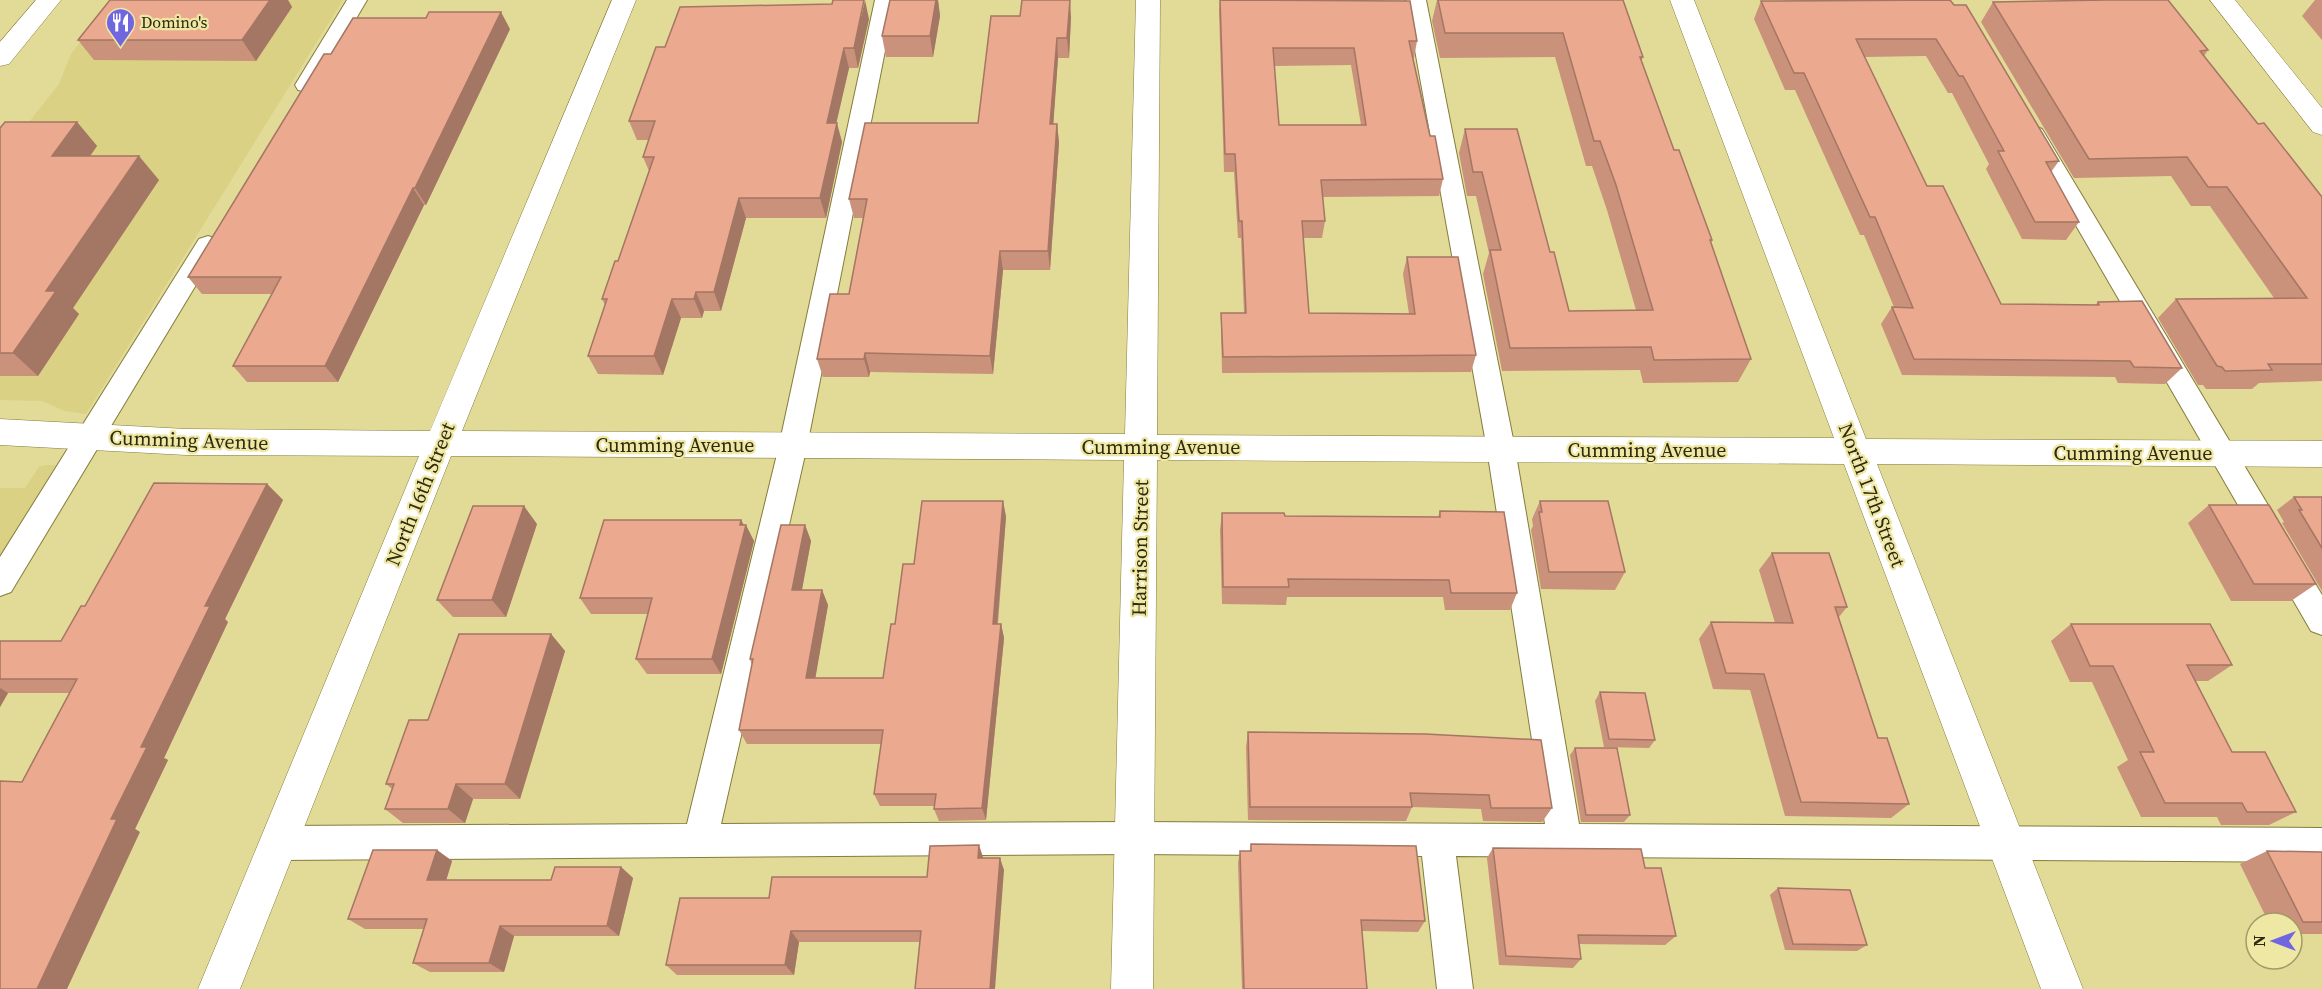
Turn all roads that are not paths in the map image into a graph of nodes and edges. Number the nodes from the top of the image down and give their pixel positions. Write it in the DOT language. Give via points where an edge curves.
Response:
graph roads {
  1 [pos="48,0"];
  2 [pos="357,0"];
  3 [pos="624,0"];
  4 [pos="885,0"];
  5 [pos="1148,0"];
  6 [pos="1416,0"];
  7 [pos="1682,0"];
  8 [pos="2222,0"];
  9 [pos="0,58"];
  10 [pos="291,110"];
  11 [pos="2022,113"];
  12 [pos="2322,126"];
  13 [pos="218,229"];
  14 [pos="0,432"];
  15 [pos="90,436"];
  16 [pos="441,443"];
  17 [pos="793,446"];
  18 [pos="1141,447"];
  19 [pos="1501,449"];
  20 [pos="1855,451"];
  21 [pos="2222,453"];
  22 [pos="2322,454"];
  23 [pos="0,583"];
  24 [pos="2322,622"];
  25 [pos="1135,838"];
  26 [pos="1437,840"];
  27 [pos="700,841"];
  28 [pos="1565,841"];
  29 [pos="278,843"];
  30 [pos="2007,845"];
  31 [pos="2322,845"];
  32 [pos="219,989"];
  33 [pos="1132,989"];
  34 [pos="1455,989"];
  35 [pos="2062,989"];
  1 -- 9 [label="main road"];
  2 -- 10 [label="lane"];
  3 -- 16 [label="main road, North 16th Street"];
  4 -- 17 [label="lane"];
  5 -- 18 [label="main road, Harrison Street"];
  6 -- 19 [label="lane"];
  7 -- 20 [label="main road, North 17th Street"];
  8 -- 12 [label="main road"];
  11 -- 21 [label="lane"];
  13 -- 15 [label="lane"];
  14 -- 15 [label="main road, Cumming Avenue"];
  15 -- 16 [label="main road, Cumming Avenue" via="178,442"];
  15 -- 23 [label="lane"];
  16 -- 17 [label="main road, Cumming Avenue"];
  16 -- 29 [label="main road, North 16th Street"];
  17 -- 18 [label="main road, Cumming Avenue"];
  17 -- 27 [label="lane"];
  18 -- 19 [label="main road, Cumming Avenue"];
  18 -- 25 [label="main road, Harrison Street"];
  19 -- 20 [label="main road, Cumming Avenue"];
  19 -- 28 [label="lane"];
  20 -- 21 [label="main road, Cumming Avenue"];
  20 -- 30 [label="main road, North 17th Street"];
  21 -- 22 [label="main road, Cumming Avenue"];
  21 -- 24 [label="lane"];
  25 -- 26 [label="lane"];
  25 -- 27 [label="lane"];
  25 -- 33 [label="main road, Harrison Street"];
  26 -- 28 [label="lane"];
  26 -- 34 [label="lane"];
  27 -- 29 [label="lane"];
  28 -- 30 [label="lane"];
  29 -- 32 [label="main road, North 16th Street"];
  30 -- 31 [label="lane"];
  30 -- 35 [label="main road, North 17th Street"];
}
